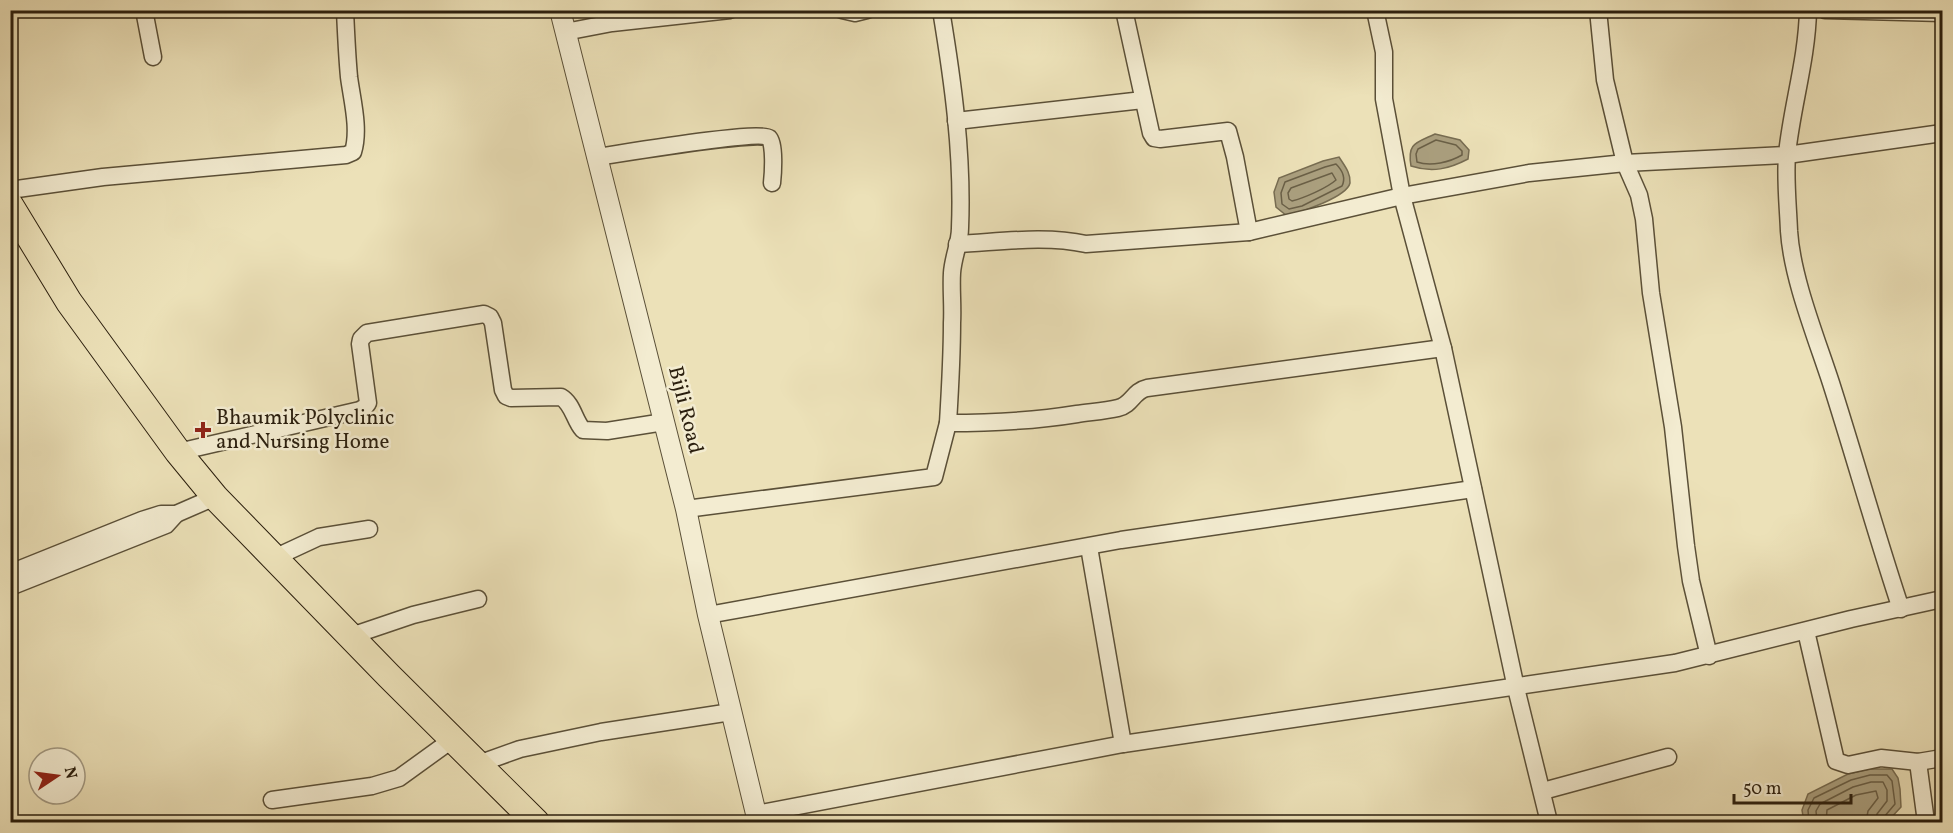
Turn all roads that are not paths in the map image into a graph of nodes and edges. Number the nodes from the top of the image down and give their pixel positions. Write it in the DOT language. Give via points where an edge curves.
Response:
graph roads {
  1 [pos="144,10"];
  2 [pos="345,10"];
  3 [pos="560,10"];
  4 [pos="730,10"];
  5 [pos="843,10"];
  6 [pos="867,10"];
  7 [pos="940,10"];
  8 [pos="1124,10"];
  9 [pos="1375,10"];
  10 [pos="1598,10"];
  11 [pos="1808,10"];
  12 [pos="1825,10"];
  13 [pos="1942,13"];
  14 [pos="564,32"];
  15 [pos="153,57"];
  16 [pos="1143,100"];
  17 [pos="956,121"];
  18 [pos="1942,133"];
  19 [pos="1787,155"];
  20 [pos="596,157"];
  21 [pos="1625,163"];
  22 [pos="772,183"];
  23 [pos="10,190"];
  24 [pos="1402,196"];
  25 [pos="10,205"];
  26 [pos="1249,232"];
  27 [pos="20,236"];
  28 [pos="957,244"];
  29 [pos="1443,348"];
  30 [pos="664,422"];
  31 [pos="948,423"];
  32 [pos="178,452"];
  33 [pos="1473,489"];
  34 [pos="215,497"];
  35 [pos="686,509"];
  36 [pos="176,514"];
  37 [pos="369,529"];
  38 [pos="1089,547"];
  39 [pos="276,557"];
  40 [pos="10,573"];
  41 [pos="10,586"];
  42 [pos="478,599"];
  43 [pos="1942,599"];
  44 [pos="1901,609"];
  45 [pos="708,615"];
  46 [pos="1806,630"];
  47 [pos="351,636"];
  48 [pos="1709,656"];
  49 [pos="1516,688"];
  50 [pos="731,712"];
  51 [pos="453,739"];
  52 [pos="1123,744"];
  53 [pos="1668,757"];
  54 [pos="1942,758"];
  55 [pos="1918,762"];
  56 [pos="478,764"];
  57 [pos="1543,791"];
  58 [pos="272,800"];
  59 [pos="757,818"];
  60 [pos="536,822"];
  61 [pos="1549,822"];
  62 [pos="1926,822"];
  1 -- 15 [label="street"];
  2 -- 23 [label="street" via="355,121 353,152"];
  3 -- 14 [label="street, Bijli Road"];
  4 -- 14 [label="street"];
  5 -- 6 [label="street"];
  7 -- 17 [label="street"];
  8 -- 16 [label="street"];
  9 -- 24 [label="street" via="1384,52 1384,99"];
  10 -- 21 [label="street" via="1605,80"];
  11 -- 19 [label="street" via="1803,66"];
  12 -- 13 [label="street"];
  14 -- 20 [label="street, Bijli Road"];
  16 -- 17 [label="street"];
  16 -- 26 [label="street" via="1154,138 1228,131"];
  17 -- 28 [label="street" via="961,207"];
  18 -- 19 [label="street"];
  19 -- 21 [label="street"];
  19 -- 44 [label="street" via="1792,261"];
  20 -- 22 [label="street" via="762,135 772,142"];
  20 -- 30 [label="street, Bijli Road"];
  21 -- 24 [label="street" via="1529,173"];
  21 -- 48 [label="street" via="1644,219 1691,581"];
  24 -- 26 [label="street"];
  24 -- 29 [label="street"];
  25 -- 27 [label="main road"];
  26 -- 28 [label="street" via="1086,244 1048,240"];
  27 -- 32 [label="main road"];
  28 -- 31 [label="street" via="952,274"];
  29 -- 31 [label="street" via="1147,388 1136,392 1120,408 1008,422"];
  29 -- 33 [label="street"];
  30 -- 32 [label="street" via="607,431 583,430 570,405 561,397 506,396 493,323 484,314 367,333 360,344 368,403 360,410"];
  30 -- 35 [label="street, Bijli Road"];
  31 -- 35 [label="street" via="934,477"];
  32 -- 34 [label="main road"];
  33 -- 38 [label="street"];
  33 -- 49 [label="street"];
  34 -- 36 [label="street"];
  34 -- 39 [label="main road"];
  35 -- 45 [label="street, Bijli Road"];
  36 -- 40 [label="street" via="142,520"];
  36 -- 41 [label="street" via="166,525"];
  37 -- 39 [label="street" via="319,537"];
  38 -- 45 [label="street"];
  38 -- 52 [label="street"];
  39 -- 47 [label="main road"];
  42 -- 47 [label="street"];
  43 -- 44 [label="street"];
  44 -- 46 [label="street"];
  45 -- 50 [label="street, Bijli Road"];
  46 -- 48 [label="street"];
  46 -- 55 [label="street" via="1836,761 1848,765 1881,758"];
  47 -- 51 [label="main road"];
  48 -- 49 [label="street"];
  49 -- 52 [label="street"];
  49 -- 57 [label="street"];
  50 -- 56 [label="street" via="520,748"];
  50 -- 59 [label="street, Bijli Road"];
  51 -- 56 [label="main road"];
  51 -- 58 [label="street" via="399,778 372,786"];
  52 -- 59 [label="street"];
  53 -- 57 [label="street"];
  54 -- 55 [label="street"];
  55 -- 62 [label="street"];
  56 -- 60 [label="main road"];
  57 -- 61 [label="street"];
}
